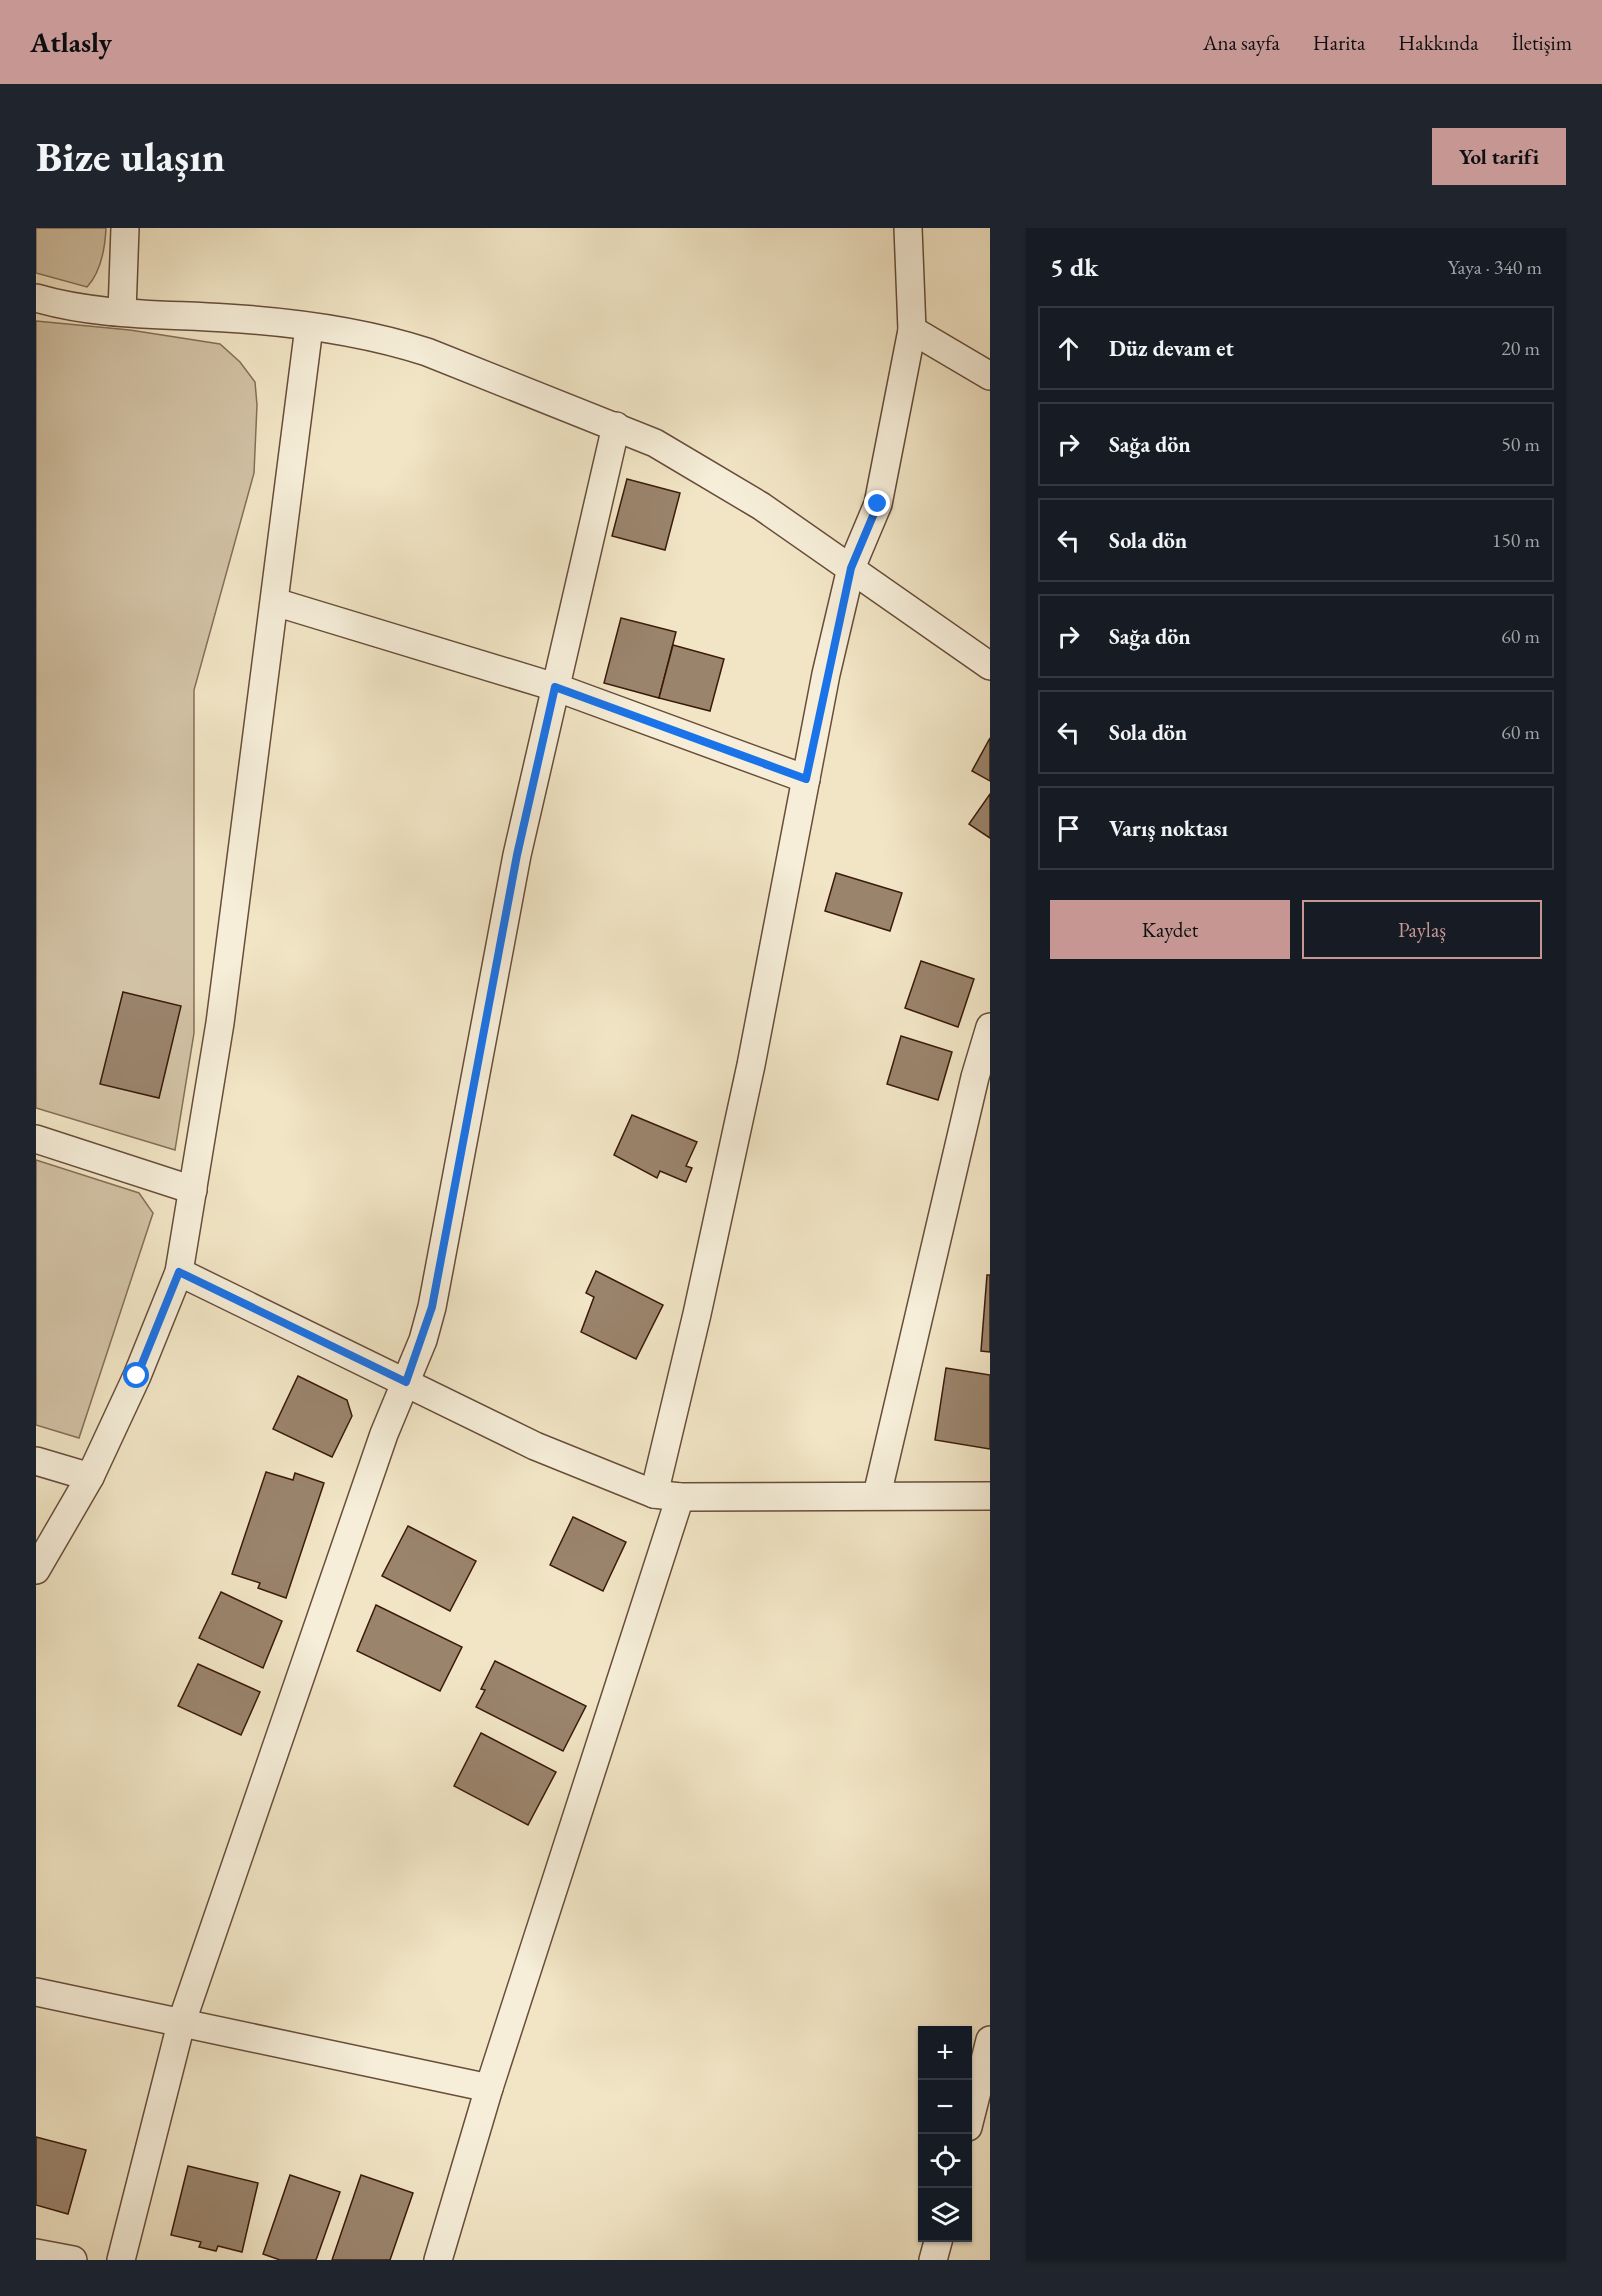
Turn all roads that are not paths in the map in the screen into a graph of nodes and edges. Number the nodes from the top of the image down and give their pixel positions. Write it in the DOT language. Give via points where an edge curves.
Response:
graph roads {
  1 [pos="125,228"];
  2 [pos="908,228"];
  3 [pos="36,298"];
  4 [pos="122,312"];
  5 [pos="309,327"];
  6 [pos="912,330"];
  7 [pos="990,376"];
  8 [pos="616,426"];
  9 [pos="851,568"];
  10 [pos="275,602"];
  11 [pos="990,666"];
  12 [pos="555,687"];
  13 [pos="806,779"];
  14 [pos="990,1028"];
  15 [pos="36,1139"];
  16 [pos="193,1190"];
  17 [pos="179,1272"];
  18 [pos="406,1382"];
  19 [pos="36,1461"];
  20 [pos="90,1477"];
  21 [pos="667,1495"];
  22 [pos="877,1495"];
  23 [pos="990,1496"];
  24 [pos="36,1570"];
  25 [pos="36,1992"];
  26 [pos="181,2024"];
  27 [pos="990,2040"];
  28 [pos="489,2088"];
  29 [pos="972,2111"];
  30 [pos="938,2242"];
  31 [pos="36,2253"];
  32 [pos="72,2260"];
  33 [pos="121,2260"];
  34 [pos="438,2260"];
  35 [pos="933,2260"];
  1 -- 4 [label="street"];
  2 -- 6 [label="street"];
  3 -- 4 [label="street"];
  4 -- 5 [label="street"];
  5 -- 8 [label="street" via="410,347"];
  5 -- 10 [label="street"];
  6 -- 7 [label="street"];
  6 -- 9 [label="street" via="878,504"];
  8 -- 9 [label="street" via="698,467"];
  8 -- 12 [label="street"];
  9 -- 11 [label="street"];
  9 -- 13 [label="street"];
  10 -- 12 [label="street"];
  10 -- 16 [label="street" via="220,1023"];
  12 -- 13 [label="street"];
  12 -- 18 [label="street" via="517,855 432,1307"];
  13 -- 21 [label="street" via="754,1054 697,1314"];
  14 -- 22 [label="street" via="975,1077"];
  15 -- 16 [label="street"];
  16 -- 17 [label="street"];
  17 -- 18 [label="street"];
  17 -- 20 [label="street"];
  18 -- 21 [label="street" via="535,1446"];
  18 -- 26 [label="street" via="384,1434"];
  19 -- 20 [label="street"];
  20 -- 24 [label="street"];
  21 -- 22 [label="street"];
  21 -- 28 [label="street"];
  22 -- 23 [label="street"];
  25 -- 26 [label="street"];
  26 -- 28 [label="street"];
  26 -- 33 [label="street"];
  27 -- 29 [label="street"];
  28 -- 34 [label="street"];
  30 -- 35 [label="street"];
  31 -- 32 [label="street"];
}
